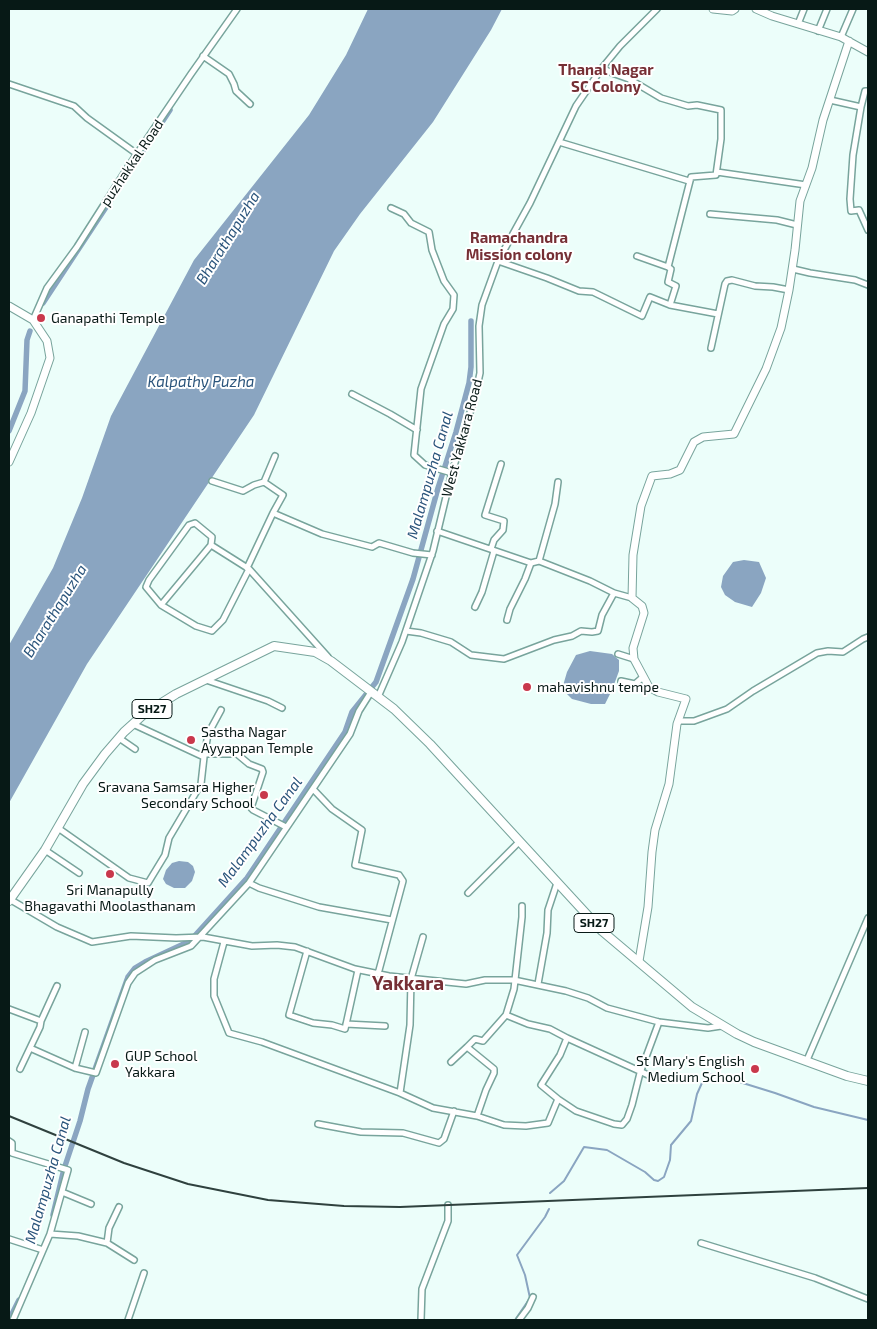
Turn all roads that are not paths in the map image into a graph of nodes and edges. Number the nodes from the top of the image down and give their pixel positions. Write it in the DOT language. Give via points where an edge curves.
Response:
graph roads {
  1 [pos="237,9"];
  2 [pos="657,9"];
  3 [pos="713,9"];
  4 [pos="735,9"];
  5 [pos="756,9"];
  6 [pos="804,9"];
  7 [pos="827,9"];
  8 [pos="853,9"];
  9 [pos="798,24"];
  10 [pos="818,31"];
  11 [pos="842,37"];
  12 [pos="849,41"];
  13 [pos="868,52"];
  14 [pos="203,56"];
  15 [pos="602,68"];
  16 [pos="9,84"];
  17 [pos="868,91"];
  18 [pos="830,100"];
  19 [pos="250,104"];
  20 [pos="861,107"];
  21 [pos="559,142"];
  22 [pos="137,154"];
  23 [pos="717,172"];
  24 [pos="690,181"];
  25 [pos="806,185"];
  26 [pos="391,208"];
  27 [pos="710,214"];
  28 [pos="797,226"];
  29 [pos="868,230"];
  30 [pos="637,256"];
  31 [pos="498,261"];
  32 [pos="668,267"];
  33 [pos="793,269"];
  34 [pos="868,285"];
  35 [pos="789,290"];
  36 [pos="670,305"];
  37 [pos="9,306"];
  38 [pos="718,314"];
  39 [pos="33,320"];
  40 [pos="711,348"];
  41 [pos="352,394"];
  42 [pos="417,430"];
  43 [pos="275,456"];
  44 [pos="9,462"];
  45 [pos="501,464"];
  46 [pos="452,473"];
  47 [pos="212,481"];
  48 [pos="264,482"];
  49 [pos="558,482"];
  50 [pos="273,513"];
  51 [pos="437,531"];
  52 [pos="211,545"];
  53 [pos="492,550"];
  54 [pos="432,555"];
  55 [pos="539,561"];
  56 [pos="530,563"];
  57 [pos="248,569"];
  58 [pos="614,593"];
  59 [pos="632,598"];
  60 [pos="161,605"];
  61 [pos="476,607"];
  62 [pos="507,620"];
  63 [pos="406,631"];
  64 [pos="868,637"];
  65 [pos="618,654"];
  66 [pos="634,659"];
  67 [pos="331,661"];
  68 [pos="643,676"];
  69 [pos="206,680"];
  70 [pos="621,681"];
  71 [pos="372,693"];
  72 [pos="282,708"];
  73 [pos="221,710"];
  74 [pos="678,721"];
  75 [pos="133,724"];
  76 [pos="119,738"];
  77 [pos="135,749"];
  78 [pos="205,756"];
  79 [pos="313,789"];
  80 [pos="286,827"];
  81 [pos="58,828"];
  82 [pos="518,842"];
  83 [pos="45,850"];
  84 [pos="80,873"];
  85 [pos="249,883"];
  86 [pos="557,883"];
  87 [pos="468,893"];
  88 [pos="10,901"];
  89 [pos="522,906"];
  90 [pos="868,918"];
  91 [pos="392,920"];
  92 [pos="423,937"];
  93 [pos="194,938"];
  94 [pos="224,942"];
  95 [pos="307,951"];
  96 [pos="639,961"];
  97 [pos="358,970"];
  98 [pos="378,974"];
  99 [pos="411,979"];
  100 [pos="514,980"];
  101 [pos="538,984"];
  102 [pos="57,986"];
  103 [pos="9,1009"];
  104 [pos="506,1015"];
  105 [pos="41,1021"];
  106 [pos="659,1022"];
  107 [pos="346,1024"];
  108 [pos="385,1026"];
  109 [pos="722,1026"];
  110 [pos="85,1032"];
  111 [pos="567,1038"];
  112 [pos="467,1047"];
  113 [pos="30,1048"];
  114 [pos="807,1060"];
  115 [pos="451,1062"];
  116 [pos="20,1068"];
  117 [pos="75,1068"];
  118 [pos="640,1073"];
  119 [pos="657,1079"];
  120 [pos="868,1081"];
  121 [pos="400,1092"];
  122 [pos="558,1099"];
  123 [pos="454,1111"];
  124 [pos="477,1116"];
  125 [pos="318,1124"];
  126 [pos="9,1141"];
  127 [pos="10,1155"];
  128 [pos="62,1192"];
  129 [pos="91,1204"];
  130 [pos="448,1205"];
  131 [pos="119,1207"];
  132 [pos="50,1234"];
  133 [pos="9,1239"];
  134 [pos="107,1243"];
  135 [pos="701,1243"];
  136 [pos="43,1250"];
  137 [pos="134,1260"];
  138 [pos="144,1273"];
  139 [pos="533,1297"];
  140 [pos="868,1299"];
  141 [pos="13,1320"];
  142 [pos="128,1320"];
  143 [pos="421,1320"];
  144 [pos="519,1320"];
  1 -- 14 [label="street, puzhakkal Road"];
  2 -- 15 [label="street, West Yakkara Road"];
  3 -- 4 [label="street"];
  5 -- 9 [label="street"];
  6 -- 9 [label="street"];
  7 -- 10 [label="street"];
  8 -- 11 [label="street"];
  9 -- 10 [label="street"];
  10 -- 11 [label="street"];
  11 -- 12 [label="street"];
  12 -- 13 [label="street"];
  12 -- 18 [label="street"];
  14 -- 19 [label="street" via="229,74 236,91"];
  14 -- 22 [label="street, puzhakkal Road"];
  15 -- 21 [label="street, West Yakkara Road" via="576,106"];
  15 -- 23 [label="street" via="661,98 688,106 721,110"];
  16 -- 22 [label="street" via="74,106"];
  17 -- 20 [label="street" via="865,91"];
  18 -- 20 [label="street"];
  18 -- 25 [label="street"];
  20 -- 29 [label="street" via="850,199 851,211 859,210"];
  21 -- 24 [label="street"];
  21 -- 31 [label="street, West Yakkara Road"];
  22 -- 39 [label="street, puzhakkal Road" via="48,288"];
  23 -- 24 [label="street" via="716,175 691,177"];
  23 -- 25 [label="street"];
  24 -- 32 [label="street"];
  25 -- 28 [label="street"];
  26 -- 42 [label="street" via="428,232 444,281 454,295 453,309 444,324 421,389"];
  27 -- 28 [label="street" via="777,220"];
  28 -- 33 [label="street"];
  30 -- 32 [label="street"];
  31 -- 36 [label="street" via="579,291 593,292 642,316 650,297"];
  31 -- 46 [label="street, West Yakkara Road" via="482,305 480,373"];
  32 -- 36 [label="street" via="671,269 668,282 676,286"];
  33 -- 34 [label="street"];
  33 -- 35 [label="street"];
  35 -- 38 [label="street" via="727,281"];
  35 -- 59 [label="street" via="773,352 734,434 703,437 694,442 680,470 652,476 642,506 633,555"];
  36 -- 38 [label="street"];
  37 -- 39 [label="street"];
  38 -- 40 [label="street"];
  39 -- 44 [label="street" via="47,341 50,358"];
  41 -- 42 [label="street"];
  42 -- 46 [label="street" via="414,455 426,465"];
  43 -- 48 [label="street"];
  45 -- 53 [label="street" via="485,515 504,521 503,530 494,540"];
  46 -- 51 [label="street, West Yakkara Road"];
  47 -- 48 [label="street" via="243,491"];
  48 -- 50 [label="street" via="283,495"];
  49 -- 55 [label="street"];
  50 -- 54 [label="street" via="322,534 372,547 379,543"];
  50 -- 57 [label="street"];
  51 -- 53 [label="street"];
  51 -- 54 [label="street, West Yakkara Road"];
  52 -- 57 [label="street"];
  52 -- 60 [label="street"];
  52 -- 60 [label="street" via="212,537 195,523 190,526 146,587"];
  53 -- 56 [label="street"];
  53 -- 61 [label="street"];
  54 -- 63 [label="street, West Yakkara Road"];
  55 -- 56 [label="street"];
  55 -- 58 [label="street"];
  56 -- 62 [label="street"];
  57 -- 60 [label="street" via="223,620 212,631 196,626"];
  57 -- 67 [label="street"];
  58 -- 59 [label="street"];
  58 -- 63 [label="street" via="602,615 598,631 581,631 504,659 471,655 451,642"];
  59 -- 66 [label="street" via="642,606 644,613 633,648"];
  63 -- 71 [label="street, West Yakkara Road"];
  64 -- 74 [label="street" via="843,652 817,653 727,710 694,721"];
  65 -- 66 [label="street"];
  66 -- 68 [label="street"];
  67 -- 69 [label="main road, SH27" via="315,652 274,646"];
  67 -- 71 [label="main road, SH27"];
  68 -- 70 [label="street" via="635,684"];
  68 -- 74 [label="street" via="649,687 658,692 686,699"];
  69 -- 72 [label="street"];
  69 -- 75 [label="main road, SH27" via="168,699"];
  71 -- 79 [label="street, West Yakkara Road" via="359,710 350,734"];
  71 -- 82 [label="main road, SH27" via="394,709 430,744"];
  73 -- 78 [label="street" via="208,734"];
  74 -- 96 [label="street" via="669,784 655,830"];
  75 -- 76 [label="main road, SH27"];
  75 -- 78 [label="street"];
  76 -- 77 [label="street"];
  76 -- 81 [label="main road, SH27" via="84,784"];
  78 -- 80 [label="street" via="237,754 248,764 262,769 252,809"];
  78 -- 81 [label="street" via="201,784 168,838 165,855 148,883 128,878"];
  79 -- 80 [label="street, West Yakkara Road"];
  79 -- 91 [label="street" via="332,809 362,830 355,865 399,875 403,882"];
  80 -- 85 [label="street, West Yakkara Road"];
  81 -- 83 [label="main road, SH27"];
  82 -- 86 [label="main road, SH27"];
  82 -- 87 [label="street"];
  83 -- 84 [label="street"];
  83 -- 88 [label="main road, SH27"];
  85 -- 91 [label="street" via="319,907"];
  85 -- 93 [label="street, West Yakkara Road"];
  86 -- 96 [label="main road, SH27" via="602,931"];
  86 -- 101 [label="street" via="548,910"];
  88 -- 93 [label="street" via="92,942 131,936"];
  89 -- 100 [label="street"];
  90 -- 114 [label="street"];
  91 -- 98 [label="street"];
  92 -- 99 [label="street"];
  93 -- 94 [label="street"];
  93 -- 117 [label="street, West Yakkara Road" via="190,946 155,960 134,973 96,1073"];
  94 -- 95 [label="street" via="277,945"];
  94 -- 121 [label="street" via="214,979 214,996 229,1033"];
  95 -- 97 [label="street"];
  95 -- 107 [label="street" via="289,1015 313,1023 346,1028"];
  96 -- 109 [label="main road, SH27" via="692,1007"];
  97 -- 98 [label="street"];
  97 -- 107 [label="street"];
  98 -- 99 [label="street"];
  99 -- 100 [label="street" via="466,984"];
  99 -- 121 [label="street" via="410,1025"];
  100 -- 101 [label="street"];
  100 -- 104 [label="street"];
  101 -- 106 [label="street"];
  102 -- 105 [label="street"];
  103 -- 105 [label="street"];
  104 -- 111 [label="street"];
  104 -- 112 [label="street" via="483,1041 475,1039"];
  105 -- 113 [label="street"];
  106 -- 109 [label="street" via="708,1028"];
  106 -- 118 [label="street"];
  107 -- 108 [label="street"];
  109 -- 114 [label="main road, SH27" via="754,1042"];
  110 -- 117 [label="street"];
  111 -- 118 [label="street"];
  111 -- 122 [label="street" via="541,1085"];
  112 -- 115 [label="street"];
  112 -- 124 [label="street" via="494,1069"];
  113 -- 116 [label="street"];
  113 -- 117 [label="street"];
  114 -- 120 [label="main road, SH27"];
  118 -- 119 [label="street"];
  118 -- 122 [label="street" via="632,1105 622,1125 576,1111"];
  121 -- 123 [label="street" via="433,1108"];
  122 -- 124 [label="street" via="548,1123 504,1126"];
  123 -- 124 [label="street"];
  123 -- 125 [label="street" via="439,1143 404,1133 361,1132"];
  126 -- 127 [label="street" via="12,1143"];
  127 -- 128 [label="street" via="68,1170"];
  128 -- 129 [label="street"];
  128 -- 132 [label="street"];
  130 -- 143 [label="street" via="448,1221 422,1289"];
  131 -- 134 [label="street" via="109,1228"];
  132 -- 134 [label="street"];
  132 -- 136 [label="street"];
  133 -- 136 [label="street"];
  134 -- 137 [label="street"];
  135 -- 140 [label="street" via="815,1278"];
  136 -- 141 [label="street"];
  138 -- 142 [label="street"];
  139 -- 144 [label="street"];
}
